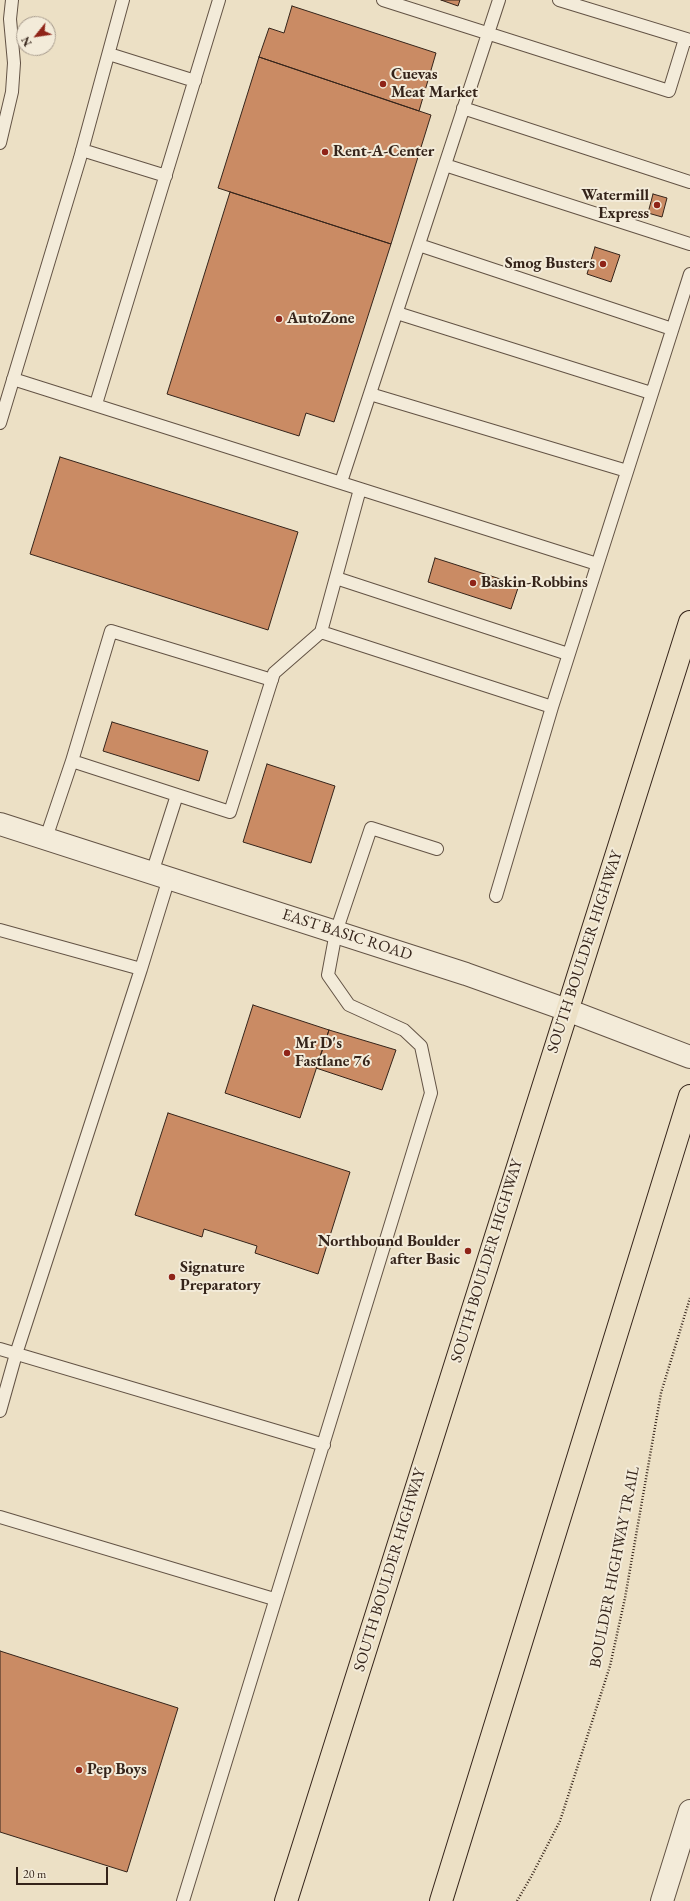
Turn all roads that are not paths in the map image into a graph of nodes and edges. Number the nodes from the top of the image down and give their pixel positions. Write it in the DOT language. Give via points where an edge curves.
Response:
graph roads {
  1 [pos="12,0"];
  2 [pos="123,0"];
  3 [pos="219,0"];
  4 [pos="383,0"];
  5 [pos="499,0"];
  6 [pos="559,0"];
  7 [pos="488,33"];
  8 [pos="688,40"];
  9 [pos="108,54"];
  10 [pos="195,80"];
  11 [pos="464,108"];
  12 [pos="0,143"];
  13 [pos="82,150"];
  14 [pos="445,165"];
  15 [pos="166,176"];
  16 [pos="690,182"];
  17 [pos="690,244"];
  18 [pos="419,245"];
  19 [pos="690,274"];
  20 [pos="397,313"];
  21 [pos="672,330"];
  22 [pos="14,378"];
  23 [pos="652,393"];
  24 [pos="370,394"];
  25 [pos="96,404"];
  26 [pos="0,423"];
  27 [pos="627,471"];
  28 [pos="341,482"];
  29 [pos="360,488"];
  30 [pos="597,564"];
  31 [pos="336,578"];
  32 [pos="690,622"];
  33 [pos="321,632"];
  34 [pos="568,654"];
  35 [pos="272,680"];
  36 [pos="552,707"];
  37 [pos="72,761"];
  38 [pos="177,795"];
  39 [pos="0,824"];
  40 [pos="46,838"];
  41 [pos="437,849"];
  42 [pos="160,875"];
  43 [pos="496,896"];
  44 [pos="0,930"];
  45 [pos="336,932"];
  46 [pos="140,970"];
  47 [pos="567,1010"];
  48 [pos="690,1057"];
  49 [pos="690,1096"];
  50 [pos="0,1349"];
  51 [pos="16,1354"];
  52 [pos="0,1411"];
  53 [pos="324,1446"];
  54 [pos="0,1517"];
  55 [pos="274,1599"];
  56 [pos="690,1811"];
  57 [pos="183,1901"];
  58 [pos="286,1901"];
  59 [pos="441,1901"];
  60 [pos="662,1901"];
  1 -- 12 [label="lane" via="12,92"];
  2 -- 9 [label="lane"];
  3 -- 10 [label="lane"];
  4 -- 7 [label="lane"];
  5 -- 7 [label="lane"];
  6 -- 8 [label="lane"];
  7 -- 8 [label="lane" via="669,91"];
  7 -- 11 [label="lane"];
  9 -- 10 [label="lane"];
  9 -- 13 [label="lane"];
  10 -- 15 [label="lane"];
  11 -- 14 [label="lane"];
  11 -- 16 [label="lane"];
  13 -- 15 [label="lane"];
  13 -- 22 [label="lane"];
  14 -- 17 [label="lane"];
  14 -- 18 [label="lane"];
  15 -- 25 [label="lane"];
  18 -- 20 [label="lane"];
  18 -- 21 [label="lane"];
  19 -- 21 [label="lane"];
  20 -- 23 [label="lane"];
  20 -- 24 [label="lane"];
  21 -- 23 [label="lane"];
  22 -- 25 [label="lane"];
  22 -- 26 [label="lane"];
  23 -- 27 [label="lane"];
  24 -- 27 [label="lane"];
  24 -- 28 [label="lane"];
  25 -- 28 [label="lane"];
  27 -- 30 [label="lane"];
  28 -- 29 [label="lane"];
  29 -- 30 [label="lane"];
  29 -- 31 [label="lane"];
  30 -- 34 [label="lane"];
  31 -- 33 [label="lane"];
  31 -- 34 [label="lane"];
  32 -- 47 [label="main road, SOUTH BOULDER HIGHWAY"];
  33 -- 35 [label="lane" via="274,673"];
  33 -- 36 [label="lane"];
  34 -- 36 [label="lane"];
  35 -- 37 [label="lane" via="111,631"];
  35 -- 38 [label="lane" via="230,812"];
  36 -- 43 [label="lane"];
  37 -- 38 [label="lane"];
  37 -- 40 [label="lane"];
  38 -- 42 [label="lane"];
  39 -- 40 [label="street, EAST BASIC ROAD"];
  40 -- 42 [label="street, EAST BASIC ROAD"];
  41 -- 45 [label="lane" via="371,828"];
  42 -- 45 [label="street, EAST BASIC ROAD"];
  42 -- 46 [label="lane"];
  44 -- 46 [label="lane"];
  45 -- 47 [label="street, EAST BASIC ROAD"];
  45 -- 53 [label="lane" via="328,975 349,1005 404,1030 421,1046 431,1093"];
  46 -- 51 [label="lane"];
  47 -- 48 [label="street, EAST BASIC ROAD"];
  47 -- 58 [label="main road, SOUTH BOULDER HIGHWAY"];
  49 -- 59 [label="main road"];
  50 -- 51 [label="lane"];
  51 -- 52 [label="lane"];
  51 -- 53 [label="lane"];
  53 -- 55 [label="lane"];
  54 -- 55 [label="lane"];
  55 -- 57 [label="lane"];
  56 -- 60 [label="street"];
}
